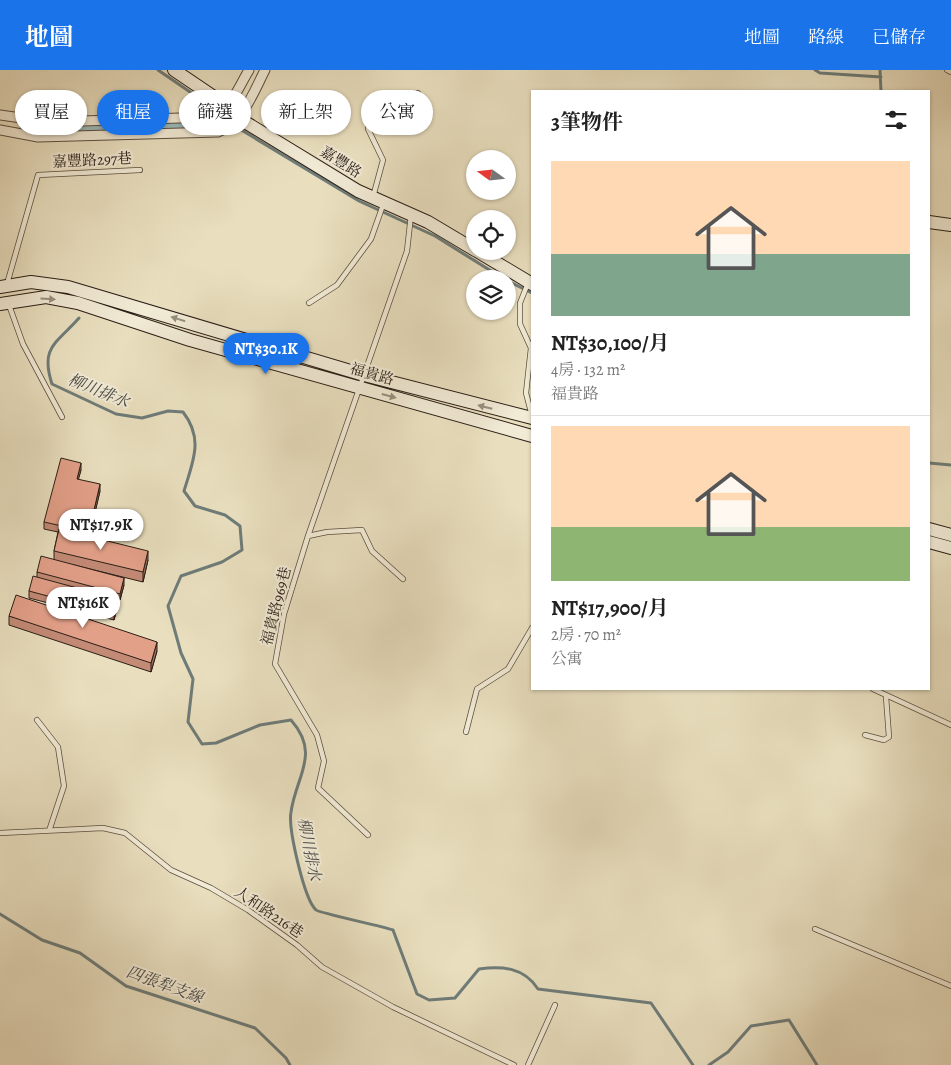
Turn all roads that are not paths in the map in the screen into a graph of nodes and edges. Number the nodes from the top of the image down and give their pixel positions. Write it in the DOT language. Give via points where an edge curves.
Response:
graph roads {
  1 [pos="174,70"];
  2 [pos="248,70"];
  3 [pos="265,70"];
  4 [pos="947,70"];
  5 [pos="951,72"];
  6 [pos="204,90"];
  7 [pos="236,90"];
  8 [pos="251,95"];
  9 [pos="4,116"];
  10 [pos="179,119"];
  11 [pos="251,126"];
  12 [pos="2,130"];
  13 [pos="179,133"];
  14 [pos="371,135"];
  15 [pos="140,170"];
  16 [pos="378,201"];
  17 [pos="411,215"];
  18 [pos="930,222"];
  19 [pos="951,225"];
  20 [pos="466,245"];
  21 [pos="491,260"];
  22 [pos="530,283"];
  23 [pos="3,286"];
  24 [pos="4,303"];
  25 [pos="309,303"];
  26 [pos="531,348"];
  27 [pos="531,348"];
  28 [pos="364,375"];
  29 [pos="361,388"];
  30 [pos="531,415"];
  31 [pos="62,417"];
  32 [pos="531,419"];
  33 [pos="531,436"];
  34 [pos="930,529"];
  35 [pos="308,536"];
  36 [pos="951,536"];
  37 [pos="930,542"];
  38 [pos="951,548"];
  39 [pos="403,579"];
  40 [pos="531,630"];
  41 [pos="875,690"];
  42 [pos="886,697"];
  43 [pos="37,720"];
  44 [pos="951,725"];
  45 [pos="466,732"];
  46 [pos="865,735"];
  47 [pos="49,831"];
  48 [pos="0,833"];
  49 [pos="368,835"];
  50 [pos="815,929"];
  51 [pos="951,986"];
  52 [pos="555,1006"];
  53 [pos="514,1065"];
  54 [pos="528,1065"];
  1 -- 6 [label="street, 嘉豐路"];
  2 -- 7 [label="street"];
  3 -- 8 [label="street"];
  4 -- 5 [label="lane"];
  9 -- 10 [label="street" via="50,122"];
  9 -- 12 [label="street"];
  11 -- 16 [label="street, 嘉豐路"];
  12 -- 13 [label="street" via="38,137"];
  14 -- 16 [label="lane" via="383,160"];
  15 -- 23 [label="lane, 嘉豐路297巷" via="38,175"];
  16 -- 17 [label="street, 嘉豐路"];
  16 -- 25 [label="lane" via="371,239 336,285"];
  17 -- 20 [label="street, 嘉豐路"];
  17 -- 28 [label="lane, 福貴路969巷" via="407,251"];
  18 -- 19 [label="street"];
  21 -- 22 [label="street, 嘉豐路"];
  22 -- 26 [label="lane" via="520,303 520,324"];
  28 -- 23 [label="street, 福貴路, one-way" via="68,287 32,282"];
  24 -- 29 [label="street, 福貴路, one-way" via="46,297 78,303 190,340"];
  24 -- 31 [label="lane"];
  27 -- 30 [label="lane" via="526,393"];
  28 -- 29 [label="lane, 福貴路969巷"];
  32 -- 28 [label="street, 福貴路, one-way"];
  29 -- 33 [label="street, 福貴路, one-way"];
  29 -- 35 [label="lane, 福貴路969巷"];
  34 -- 36 [label="street"];
  35 -- 39 [label="lane" via="362,530 372,551"];
  35 -- 49 [label="lane, 福貴路969巷" via="284,614 275,664 317,735 324,761 318,788"];
  37 -- 38 [label="street"];
  40 -- 45 [label="lane" via="508,668 477,689"];
  41 -- 42 [label="lane"];
  42 -- 44 [label="lane"];
  42 -- 46 [label="lane" via="889,737 884,740"];
  43 -- 47 [label="lane" via="58,747 64,786"];
  47 -- 48 [label="lane, 人和路216巷"];
  47 -- 53 [label="lane, 人和路216巷" via="102,828 125,833 171,870 248,910 322,967 393,1007"];
  50 -- 51 [label="lane"];
  52 -- 54 [label="lane"];
}
